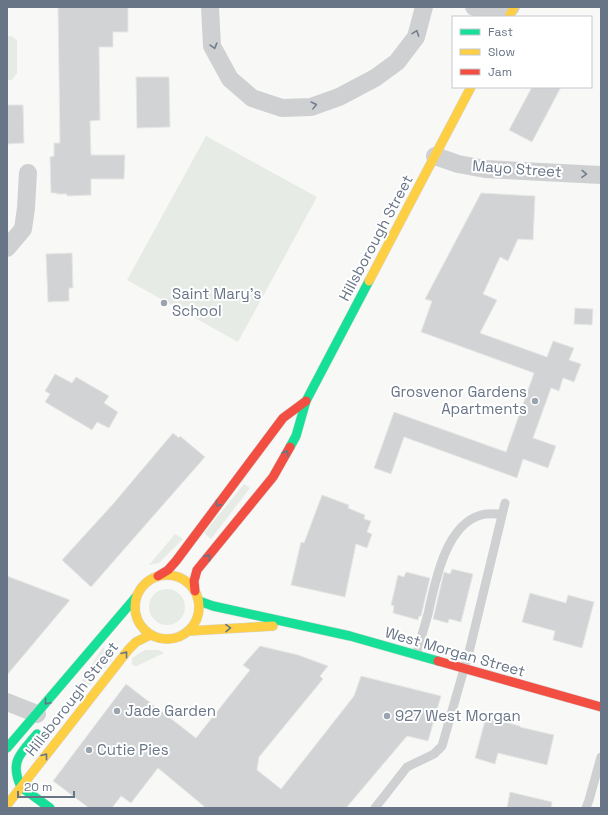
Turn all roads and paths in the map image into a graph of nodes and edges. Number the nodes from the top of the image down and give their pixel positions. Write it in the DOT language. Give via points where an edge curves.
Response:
graph roads {
  1 [pos="210,7"];
  2 [pos="424,7"];
  3 [pos="474,7"];
  4 [pos="513,7"];
  5 [pos="470,88"];
  6 [pos="435,156"];
  7 [pos="28,173"];
  8 [pos="601,175"];
  9 [pos="7,248"];
  10 [pos="306,401"];
  11 [pos="505,503"];
  12 [pos="502,514"];
  13 [pos="158,576"];
  14 [pos="195,591"];
  15 [pos="136,597"];
  16 [pos="199,601"];
  17 [pos="301,624"];
  18 [pos="189,630"];
  19 [pos="150,635"];
  20 [pos="416,655"];
  21 [pos="75,670"];
  22 [pos="464,670"];
  23 [pos="7,702"];
  24 [pos="56,704"];
  25 [pos="601,707"];
  26 [pos="41,719"];
  27 [pos="7,748"];
  28 [pos="601,757"];
  29 [pos="21,787"];
  30 [pos="7,805"];
  31 [pos="50,808"];
  32 [pos="375,808"];
  33 [pos="586,808"];
  1 -- 2 [label="street, one-way" via="212,46 230,79 252,98 282,108 311,107 339,97 376,78 397,62 416,37"];
  3 -- 4 [label="street"];
  5 -- 6 [label="main road, Hillsborough Street"];
  6 -- 8 [label="street, Mayo Street, one-way" via="484,169"];
  6 -- 10 [label="main road, Hillsborough Street"];
  7 -- 9 [label="street" via="23,229"];
  10 -- 13 [label="main road, Hillsborough Street, one-way" via="283,418 176,561"];
  14 -- 10 [label="main road, Hillsborough Street, one-way" via="197,570 273,477 296,436"];
  11 -- 12 [label="lane"];
  12 -- 20 [label="lane" via="481,515 472,519 445,551"];
  12 -- 22 [label="lane"];
  13 -- 14 [label="main road" via="180,577"];
  13 -- 15 [label="main road" via="149,580"];
  14 -- 16 [label="main road"];
  15 -- 19 [label="main road" via="137,618 142,628"];
  15 -- 21 [label="main road, Hillsborough Street"];
  16 -- 17 [label="main road, West Morgan Street"];
  16 -- 18 [label="main road" via="196,622"];
  18 -- 17 [label="main road, West Morgan Street, one-way"];
  17 -- 20 [label="main road, West Morgan Street"];
  18 -- 19 [label="main road" via="183,635 167,640"];
  29 -- 19 [label="main road, Hillsborough Street, one-way" via="129,649"];
  20 -- 22 [label="main road, West Morgan Street"];
  21 -- 24 [label="main road"];
  21 -- 26 [label="main road, Hillsborough Street, one-way"];
  22 -- 25 [label="main road, West Morgan Street"];
  22 -- 32 [label="lane" via="442,746 434,754 407,767"];
  23 -- 26 [label="street"];
  26 -- 27 [label="main road, Hillsborough Street"];
  26 -- 29 [label="main road" via="16,764 15,775"];
  28 -- 33 [label="lane"];
  29 -- 30 [label="main road, Hillsborough Street"];
  29 -- 31 [label="main road"];
}
